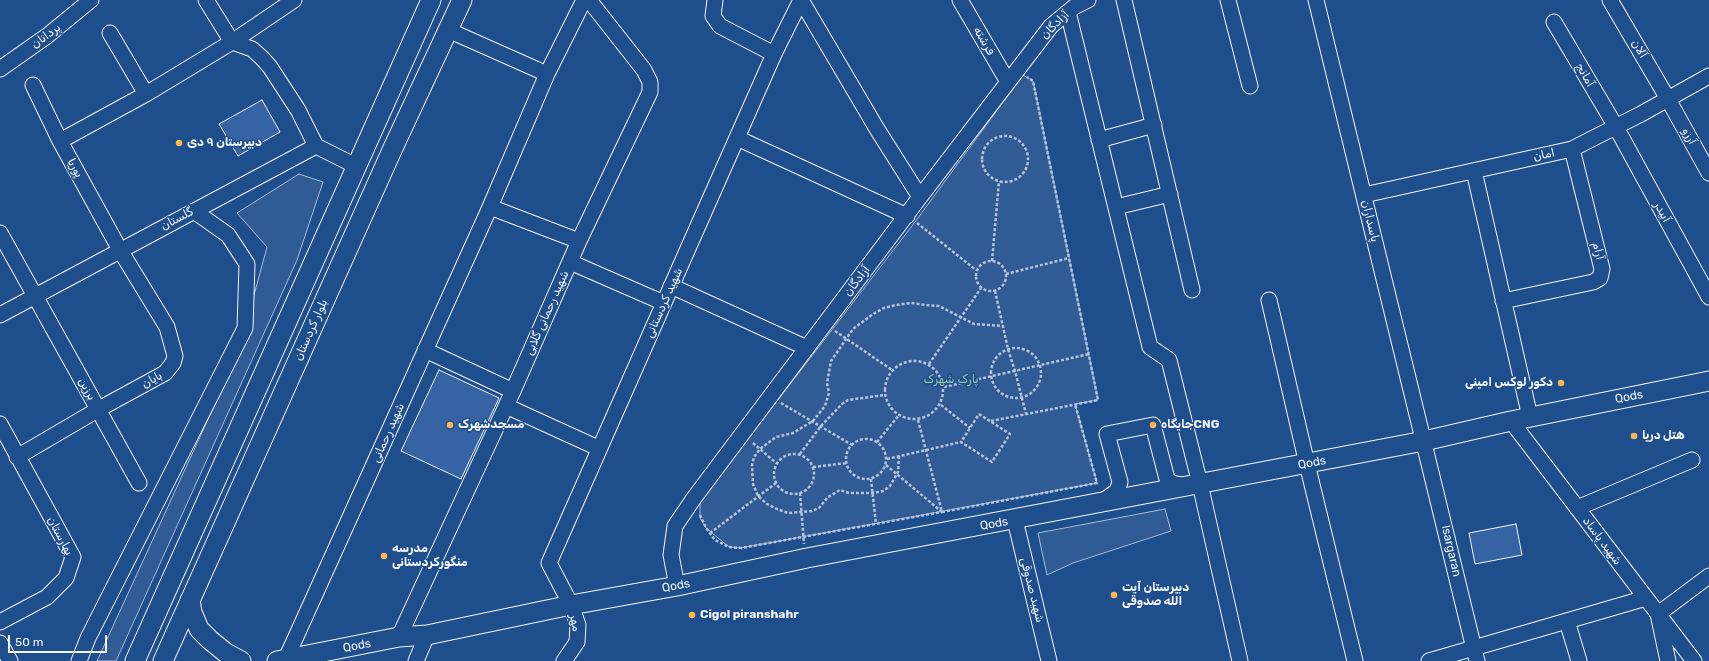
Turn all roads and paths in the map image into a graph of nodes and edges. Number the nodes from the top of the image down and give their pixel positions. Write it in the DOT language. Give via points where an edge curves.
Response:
graph roads {
  1 [pos="206,0"];
  2 [pos="294,0"];
  3 [pos="431,0"];
  4 [pos="440,0"];
  5 [pos="584,0"];
  6 [pos="589,0"];
  7 [pos="715,0"];
  8 [pos="801,0"];
  9 [pos="960,0"];
  10 [pos="1088,0"];
  11 [pos="1124,0"];
  12 [pos="1228,0"];
  13 [pos="1316,0"];
  14 [pos="1610,0"];
  15 [pos="84,2"];
  16 [pos="460,4"];
  17 [pos="1068,12"];
  18 [pos="1554,22"];
  19 [pos="448,30"];
  20 [pos="110,33"];
  21 [pos="232,42"];
  22 [pos="774,54"];
  23 [pos="0,69"];
  24 [pos="547,74"];
  25 [pos="1023,75"];
  26 [pos="1709,76"];
  27 [pos="1008,82"];
  28 [pos="33,85"];
  29 [pos="1250,86"];
  30 [pos="146,94"];
  31 [pos="1668,98"];
  32 [pos="1154,126"];
  33 [pos="1616,127"];
  34 [pos="369,138"];
  35 [pos="737,138"];
  36 [pos="1099,140"];
  37 [pos="60,141"];
  38 [pos="316,146"];
  39 [pos="393,148"];
  40 [pos="1572,150"];
  41 [pos="356,166"];
  42 [pos="1474,171"];
  43 [pos="1709,173"];
  44 [pos="999,181"];
  45 [pos="1170,194"];
  46 [pos="1364,195"];
  47 [pos="920,197"];
  48 [pos="490,207"];
  49 [pos="1116,207"];
  50 [pos="194,210"];
  51 [pos="907,216"];
  52 [pos="0,233"];
  53 [pos="579,241"];
  54 [pos="120,250"];
  55 [pos="1069,258"];
  56 [pos="992,261"];
  57 [pos="570,262"];
  58 [pos="976,270"];
  59 [pos="1006,274"];
  60 [pos="671,286"];
  61 [pos="981,288"];
  62 [pos="996,290"];
  63 [pos="1192,290"];
  64 [pos="35,296"];
  65 [pos="1709,297"];
  66 [pos="1269,300"];
  67 [pos="1503,301"];
  68 [pos="664,303"];
  69 [pos="0,315"];
  70 [pos="961,318"];
  71 [pos="1003,326"];
  72 [pos="832,329"];
  73 [pos="846,338"];
  74 [pos="807,348"];
  75 [pos="1008,349"];
  76 [pos="425,350"];
  77 [pos="1089,354"];
  78 [pos="929,364"];
  79 [pos="1040,365"];
  80 [pos="892,370"];
  81 [pos="1015,371"];
  82 [pos="991,375"];
  83 [pos="1709,381"];
  84 [pos="944,387"];
  85 [pos="513,390"];
  86 [pos="886,395"];
  87 [pos="771,396"];
  88 [pos="1022,397"];
  89 [pos="1075,404"];
  90 [pos="940,405"];
  91 [pos="506,406"];
  92 [pos="99,409"];
  93 [pos="1026,414"];
  94 [pos="899,415"];
  95 [pos="1530,417"];
  96 [pos="918,420"];
  97 [pos="813,421"];
  98 [pos="1511,421"];
  99 [pos="991,422"];
  100 [pos="0,424"];
  101 [pos="821,426"];
  102 [pos="970,428"];
  103 [pos="742,434"];
  104 [pos="1424,441"];
  105 [pos="877,442"];
  106 [pos="961,442"];
  107 [pos="852,444"];
  108 [pos="598,448"];
  109 [pos="760,449"];
  110 [pos="800,454"];
  111 [pos="899,456"];
  112 [pos="17,457"];
  113 [pos="887,459"];
  114 [pos="1692,460"];
  115 [pos="776,463"];
  116 [pos="847,463"];
  117 [pos="1306,464"];
  118 [pos="886,466"];
  119 [pos="812,467"];
  120 [pos="871,479"];
  121 [pos="139,483"];
  122 [pos="776,483"];
  123 [pos="1194,485"];
  124 [pos="800,493"];
  125 [pos="873,494"];
  126 [pos="758,496"];
  127 [pos="1099,503"];
  128 [pos="1578,508"];
  129 [pos="801,512"];
  130 [pos="942,512"];
  131 [pos="1015,520"];
  132 [pos="876,524"];
  133 [pos="948,532"];
  134 [pos="710,533"];
  135 [pos="803,537"];
  136 [pos="741,548"];
  137 [pos="807,558"];
  138 [pos="1709,576"];
  139 [pos="677,586"];
  140 [pos="1646,598"];
  141 [pos="190,600"];
  142 [pos="571,605"];
  143 [pos="1658,614"];
  144 [pos="1567,621"];
  145 [pos="0,622"];
  146 [pos="427,635"];
  147 [pos="399,637"];
  148 [pos="0,643"];
  149 [pos="1475,654"];
  150 [pos="137,657"];
  151 [pos="10,661"];
  152 [pos="79,661"];
  153 [pos="158,661"];
  154 [pos="163,661"];
  155 [pos="241,661"];
  156 [pos="283,661"];
  157 [pos="416,661"];
  158 [pos="564,661"];
  159 [pos="1049,661"];
  160 [pos="1240,661"];
  161 [pos="1355,661"];
  162 [pos="1429,661"];
  163 [pos="1579,661"];
  164 [pos="1668,661"];
  165 [pos="1694,661"];
  1 -- 21 [label="street"];
  2 -- 21 [label="street"];
  3 -- 34 [label="main road"];
  4 -- 16 [label="main road"];
  5 -- 24 [label="street, شهید رحمانی"];
  6 -- 53 [label="street, شهید رحمانی گلابی" via="644,70 650,82 650,92"];
  7 -- 22 [label="street" via="713,16 720,26"];
  8 -- 22 [label="street, شهید کردستانی"];
  8 -- 47 [label="street"];
  9 -- 27 [label="street, فرشته"];
  10 -- 17 [label="street, آزادگان"];
  11 -- 32 [label="street"];
  12 -- 29 [label="street"];
  13 -- 46 [label="street, پاسداران"];
  14 -- 31 [label="street, آلان"];
  15 -- 23 [label="street, پردانان" via="47,36"];
  16 -- 19 [label="main road, بلوار کردستان"];
  17 -- 27 [label="street, آزادگان" via="1051,26"];
  17 -- 36 [label="street"];
  18 -- 33 [label="street, آمانج"];
  19 -- 24 [label="street"];
  19 -- 39 [label="main road, بلوار کردستان"];
  20 -- 30 [label="street"];
  21 -- 30 [label="street"];
  21 -- 38 [label="street" via="252,49 270,67 298,110"];
  22 -- 35 [label="street, شهید کردستانی"];
  24 -- 48 [label="street, شهید رحمانی"];
  25 -- 55 [label="path" via="1033,81"];
  26 -- 31 [label="street, امان"];
  27 -- 47 [label="street, آزادگان"];
  28 -- 37 [label="street, پوریا"];
  30 -- 37 [label="street"];
  31 -- 33 [label="street, امان"];
  31 -- 43 [label="street, آرزو"];
  32 -- 36 [label="street"];
  32 -- 45 [label="street"];
  33 -- 40 [label="street, امان"];
  33 -- 65 [label="street, آبیدر"];
  34 -- 39 [label="main road"];
  34 -- 41 [label="main road"];
  35 -- 51 [label="street"];
  35 -- 60 [label="street, شهید کردستانی"];
  36 -- 49 [label="street"];
  37 -- 54 [label="street, پوریا"];
  38 -- 41 [label="street"];
  38 -- 50 [label="street, گلستان"];
  39 -- 141 [label="main road, بلوار کردستان"];
  40 -- 42 [label="street, امان"];
  40 -- 67 [label="street, آرام" via="1602,269 1600,278 1592,282"];
  41 -- 150 [label="main road"];
  42 -- 46 [label="street, امان"];
  42 -- 67 [label="street"];
  44 -- 44 [label="path" via="1007,182 1021,175 1027,161 1024,146 1011,137 1004,136 990,141 982,153 987,174"];
  44 -- 56 [label="path"];
  45 -- 49 [label="street"];
  45 -- 63 [label="street"];
  46 -- 104 [label="street, پاسداران"];
  47 -- 51 [label="street, آزادگان"];
  48 -- 53 [label="street"];
  48 -- 76 [label="street, شهید رحمانی"];
  49 -- 123 [label="street" via="1150,347 1169,360"];
  50 -- 54 [label="street, گلستان"];
  50 -- 152 [label="street" via="228,235 247,264 245,328 88,638"];
  51 -- 58 [label="path"];
  51 -- 74 [label="street, آزادگان"];
  52 -- 64 [label="street, برزین"];
  53 -- 57 [label="street, شهید رحمانی گلابی"];
  54 -- 64 [label="street, گلستان"];
  54 -- 92 [label="street, بایان" via="167,327 175,356 165,373"];
  55 -- 59 [label="path"];
  55 -- 77 [label="path"];
  56 -- 58 [label="path" via="982,263"];
  56 -- 59 [label="path" via="1001,265"];
  57 -- 68 [label="street"];
  57 -- 85 [label="street, شهید رحمانی گلابی"];
  58 -- 61 [label="path" via="976,280"];
  59 -- 62 [label="path" via="1004,284"];
  60 -- 68 [label="street, شهید کردستانی"];
  60 -- 74 [label="street"];
  61 -- 62 [label="path"];
  61 -- 70 [label="path"];
  62 -- 71 [label="path"];
  64 -- 69 [label="street, گلستان"];
  64 -- 92 [label="street, برزین"];
  66 -- 117 [label="street"];
  67 -- 95 [label="street"];
  68 -- 108 [label="street, شهید کردستانی"];
  70 -- 71 [label="path" via="974,324"];
  70 -- 73 [label="path" via="939,306 911,303 896,305 873,314"];
  70 -- 78 [label="path"];
  71 -- 75 [label="path"];
  72 -- 73 [label="path"];
  73 -- 80 [label="path"];
  73 -- 97 [label="path" via="831,361 827,383 829,393 825,406"];
  74 -- 87 [label="street, آزادگان"];
  75 -- 79 [label="path" via="1016,347 1030,352"];
  75 -- 81 [label="path"];
  75 -- 82 [label="path" via="995,359"];
  76 -- 85 [label="street"];
  76 -- 156 [label="street, شهید رحمانی"];
  77 -- 79 [label="path"];
  77 -- 89 [label="path" via="1098,400"];
  78 -- 80 [label="path" via="910,361"];
  78 -- 84 [label="path" via="936,370"];
  79 -- 81 [label="path"];
  79 -- 88 [label="path" via="1041,373 1036,388"];
  80 -- 86 [label="path" via="887,379"];
  81 -- 82 [label="path"];
  81 -- 88 [label="path"];
  82 -- 84 [label="path"];
  82 -- 88 [label="path" via="994,384 1002,393 1014,398"];
  83 -- 95 [label="main road, Qods"];
  84 -- 90 [label="path"];
  85 -- 91 [label="street, شهید رحمانی گلابی"];
  86 -- 94 [label="path" via="891,408"];
  86 -- 101 [label="path" via="848,400"];
  87 -- 97 [label="path"];
  87 -- 103 [label="street, آزادگان"];
  88 -- 93 [label="path"];
  89 -- 93 [label="path"];
  89 -- 130 [label="path" via="1097,483"];
  90 -- 96 [label="path" via="935,412"];
  90 -- 102 [label="path"];
  91 -- 108 [label="street"];
  91 -- 147 [label="street, شهید رحمانی گلابی"];
  92 -- 112 [label="street, بایان"];
  92 -- 121 [label="street, برزین"];
  93 -- 99 [label="path"];
  94 -- 96 [label="path"];
  94 -- 105 [label="path"];
  95 -- 98 [label="main road, Qods"];
  96 -- 130 [label="path"];
  97 -- 101 [label="path"];
  97 -- 109 [label="path" via="793,433 776,437"];
  98 -- 104 [label="main road, Qods"];
  98 -- 128 [label="street, شهید پاساد"];
  99 -- 102 [label="path" via="979,414"];
  99 -- 106 [label="path" via="1010,434 992,462"];
  100 -- 112 [label="street, بهارستان"];
  101 -- 107 [label="path"];
  101 -- 110 [label="path"];
  102 -- 106 [label="path"];
  103 -- 109 [label="path"];
  103 -- 139 [label="street, آزادگان" via="675,526 671,556"];
  104 -- 117 [label="main road, Qods"];
  104 -- 149 [label="street, Isargaran"];
  105 -- 107 [label="path" via="864,439"];
  105 -- 113 [label="path" via="882,446"];
  106 -- 111 [label="path"];
  107 -- 116 [label="path" via="848,449"];
  108 -- 142 [label="street, شهید کردستانی" via="549,563"];
  109 -- 115 [label="path"];
  109 -- 126 [label="path" via="752,465"];
  110 -- 115 [label="path" via="787,455"];
  110 -- 119 [label="path"];
  111 -- 113 [label="path"];
  111 -- 125 [label="path" via="898,472 890,486"];
  112 -- 145 [label="street, بهارستان" via="73,557 66,578 47,597"];
  113 -- 118 [label="path"];
  114 -- 128 [label="street"];
  115 -- 122 [label="path"];
  116 -- 119 [label="path"];
  116 -- 120 [label="path" via="858,478"];
  117 -- 123 [label="main road, Qods"];
  117 -- 161 [label="street"];
  118 -- 120 [label="path" via="878,476"];
  118 -- 130 [label="path"];
  119 -- 124 [label="path" via="813,480 810,486"];
  120 -- 125 [label="path"];
  122 -- 124 [label="path" via="786,492"];
  122 -- 126 [label="path"];
  123 -- 127 [label="main road, Qods"];
  123 -- 127 [label="street" via="1172,483 1167,479 1153,425 1107,434 1120,482 1117,491"];
  123 -- 160 [label="street"];
  124 -- 129 [label="path"];
  125 -- 129 [label="path" via="840,490 828,497 819,508"];
  125 -- 132 [label="path"];
  126 -- 129 [label="path" via="777,509 788,513"];
  126 -- 134 [label="path"];
  127 -- 131 [label="main road, Qods"];
  128 -- 140 [label="street, شهید پاساد"];
  129 -- 135 [label="path"];
  130 -- 132 [label="path"];
  130 -- 133 [label="path"];
  131 -- 133 [label="main road, Qods"];
  131 -- 159 [label="street, شهید صدوقی"];
  132 -- 135 [label="path"];
  133 -- 137 [label="main road, Qods"];
  135 -- 136 [label="path"];
  135 -- 137 [label="path"];
  137 -- 139 [label="main road, Qods"];
  138 -- 143 [label="street"];
  139 -- 142 [label="main road, Qods"];
  140 -- 143 [label="street, شهید پاساد"];
  140 -- 144 [label="street"];
  141 -- 154 [label="main road, بلوار کردستان"];
  141 -- 155 [label="main road" via="199,629 226,653"];
  142 -- 146 [label="main road, Qods"];
  142 -- 158 [label="street, مهر" via="578,625 577,642"];
  143 -- 164 [label="street"];
  143 -- 165 [label="street, شهید پاساد"];
  144 -- 149 [label="street"];
  144 -- 163 [label="street"];
  146 -- 147 [label="main road, Qods"];
  146 -- 157 [label="street"];
  147 -- 156 [label="main road, Qods"];
  148 -- 151 [label="street"];
  149 -- 162 [label="street"];
  150 -- 153 [label="main road"];
}
